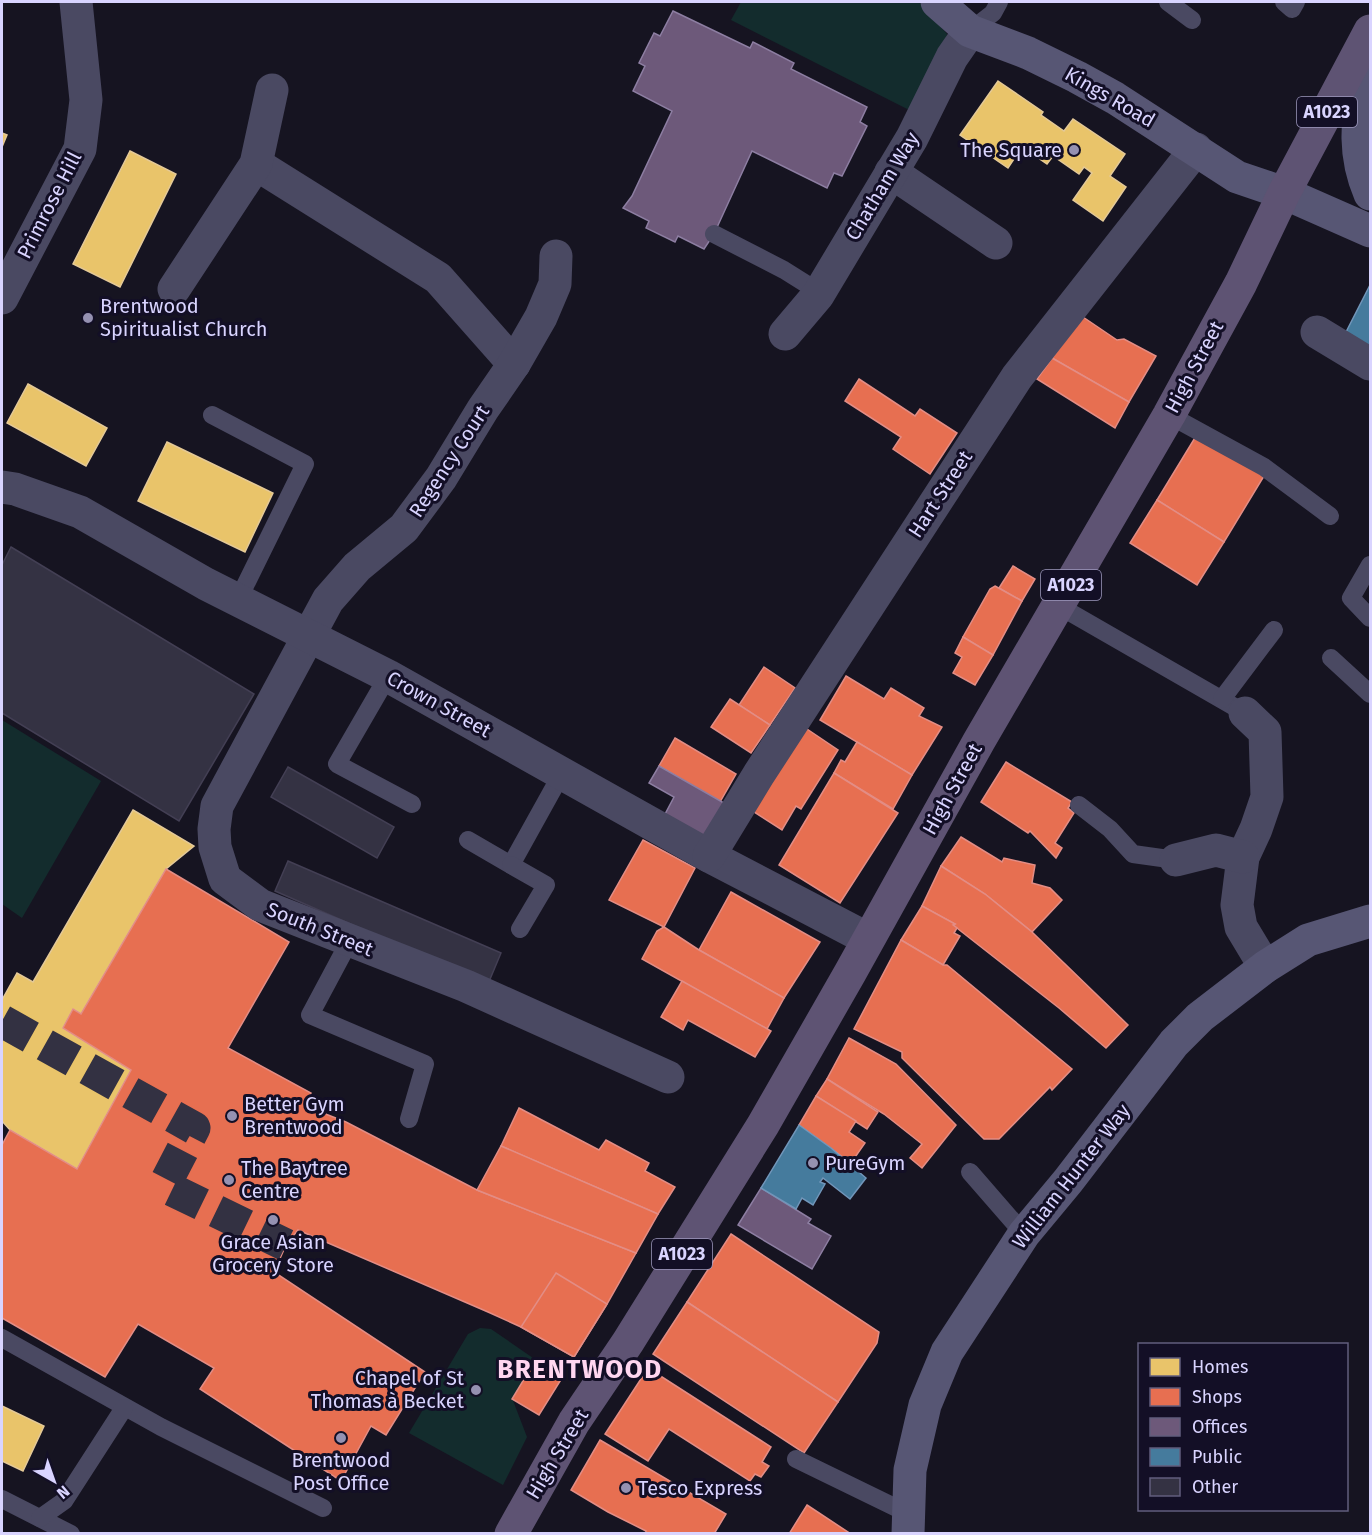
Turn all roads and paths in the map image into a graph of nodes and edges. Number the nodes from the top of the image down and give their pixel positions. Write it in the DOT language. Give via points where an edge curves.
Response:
graph roads {
  1 [pos="76,2"];
  2 [pos="937,2"];
  3 [pos="999,2"];
  4 [pos="1168,2"];
  5 [pos="1284,2"];
  6 [pos="1296,2"];
  7 [pos="1192,20"];
  8 [pos="970,31"];
  9 [pos="1371,31"];
  10 [pos="1371,83"];
  11 [pos="272,90"];
  12 [pos="1196,149"];
  13 [pos="255,164"];
  14 [pos="891,172"];
  15 [pos="1284,193"];
  16 [pos="1371,194"];
  17 [pos="1371,231"];
  18 [pos="714,234"];
  19 [pos="996,243"];
  20 [pos="556,255"];
  21 [pos="174,289"];
  22 [pos="819,292"];
  23 [pos="2,298"];
  24 [pos="1317,332"];
  25 [pos="785,334"];
  26 [pos="514,364"];
  27 [pos="1371,364"];
  28 [pos="212,415"];
  29 [pos="1169,415"];
  30 [pos="2,487"];
  31 [pos="1330,516"];
  32 [pos="1371,565"];
  33 [pos="238,600"];
  34 [pos="1059,606"];
  35 [pos="1371,618"];
  36 [pos="1274,630"];
  37 [pos="311,635"];
  38 [pos="1331,658"];
  39 [pos="388,676"];
  40 [pos="1371,694"];
  41 [pos="1234,706"];
  42 [pos="562,773"];
  43 [pos="412,804"];
  44 [pos="1079,805"];
  45 [pos="468,840"];
  46 [pos="709,856"];
  47 [pos="1243,857"];
  48 [pos="1176,860"];
  49 [pos="511,864"];
  50 [pos="1371,921"];
  51 [pos="520,929"];
  52 [pos="868,939"];
  53 [pos="349,942"];
  54 [pos="1265,967"];
  55 [pos="668,1077"];
  56 [pos="409,1119"];
  57 [pos="970,1172"];
  58 [pos="1024,1234"];
  59 [pos="2,1338"];
  60 [pos="124,1408"];
  61 [pos="796,1459"];
  62 [pos="2,1500"];
  63 [pos="323,1508"];
  64 [pos="40,1518"];
  65 [pos="908,1524"];
  66 [pos="71,1533"];
  67 [pos="511,1533"];
  1 -- 23 [label="street, Primrose Hill" via="86,100 80,149"];
  2 -- 8 [label="street, Kings Road"];
  3 -- 8 [label="lane" via="993,13"];
  4 -- 7 [label="lane"];
  5 -- 6 [label="lane" via="1292,9"];
  8 -- 12 [label="street, Kings Road" via="1077,77"];
  8 -- 14 [label="street, Chatham Way"];
  9 -- 15 [label="main road, High Street / A1023"];
  10 -- 16 [label="street" via="1357,141 1363,178"];
  11 -- 13 [label="street"];
  12 -- 15 [label="street, Kings Road" via="1237,177"];
  12 -- 46 [label="street, Hart Street" via="1017,377 771,754"];
  13 -- 21 [label="street"];
  13 -- 26 [label="street" via="438,278"];
  14 -- 19 [label="street"];
  14 -- 22 [label="street, Chatham Way"];
  15 -- 17 [label="street, Kings Road"];
  15 -- 29 [label="main road, High Street / A1023" via="1241,283"];
  18 -- 22 [label="lane"];
  20 -- 26 [label="street, Regency Court" via="555,284"];
  22 -- 25 [label="street, Chatham Way"];
  24 -- 27 [label="street"];
  26 -- 37 [label="street, Regency Court" via="404,528 357,567 328,600"];
  28 -- 33 [label="lane" via="305,464"];
  29 -- 31 [label="lane" via="1264,466"];
  29 -- 34 [label="main road, High Street / A1023"];
  30 -- 33 [label="street, Crown Street" via="80,512"];
  32 -- 35 [label="lane" via="1351,598"];
  33 -- 37 [label="street, Crown Street"];
  34 -- 41 [label="lane"];
  34 -- 52 [label="main road, High Street / A1023"];
  36 -- 41 [label="lane"];
  37 -- 39 [label="street, Crown Street"];
  37 -- 53 [label="street, South Street" via="218,806 215,847 225,879 260,906"];
  38 -- 40 [label="lane"];
  39 -- 42 [label="street, Crown Street"];
  39 -- 43 [label="lane" via="337,764"];
  41 -- 47 [label="street" via="1265,732 1267,797"];
  42 -- 46 [label="street, Crown Street"];
  42 -- 49 [label="lane"];
  44 -- 48 [label="lane" via="1110,829 1133,854"];
  45 -- 49 [label="lane"];
  46 -- 52 [label="street, Crown Street"];
  47 -- 48 [label="street" via="1216,850"];
  47 -- 54 [label="street" via="1237,905 1241,927"];
  49 -- 51 [label="lane" via="546,885"];
  50 -- 54 [label="street, William Hunter Way" via="1308,940"];
  52 -- 67 [label="main road, High Street / A1023" via="763,1125 574,1422"];
  53 -- 55 [label="street, South Street" via="466,986"];
  53 -- 56 [label="lane" via="310,1015 425,1064"];
  54 -- 58 [label="street, William Hunter Way" via="1200,1017 1174,1043"];
  57 -- 58 [label="lane"];
  58 -- 65 [label="street, William Hunter Way" via="947,1352 925,1405 910,1470"];
  59 -- 60 [label="lane"];
  60 -- 63 [label="lane"];
  60 -- 64 [label="lane" via="64,1501"];
  61 -- 65 [label="lane"];
  62 -- 64 [label="lane"];
  64 -- 66 [label="lane"];
}
